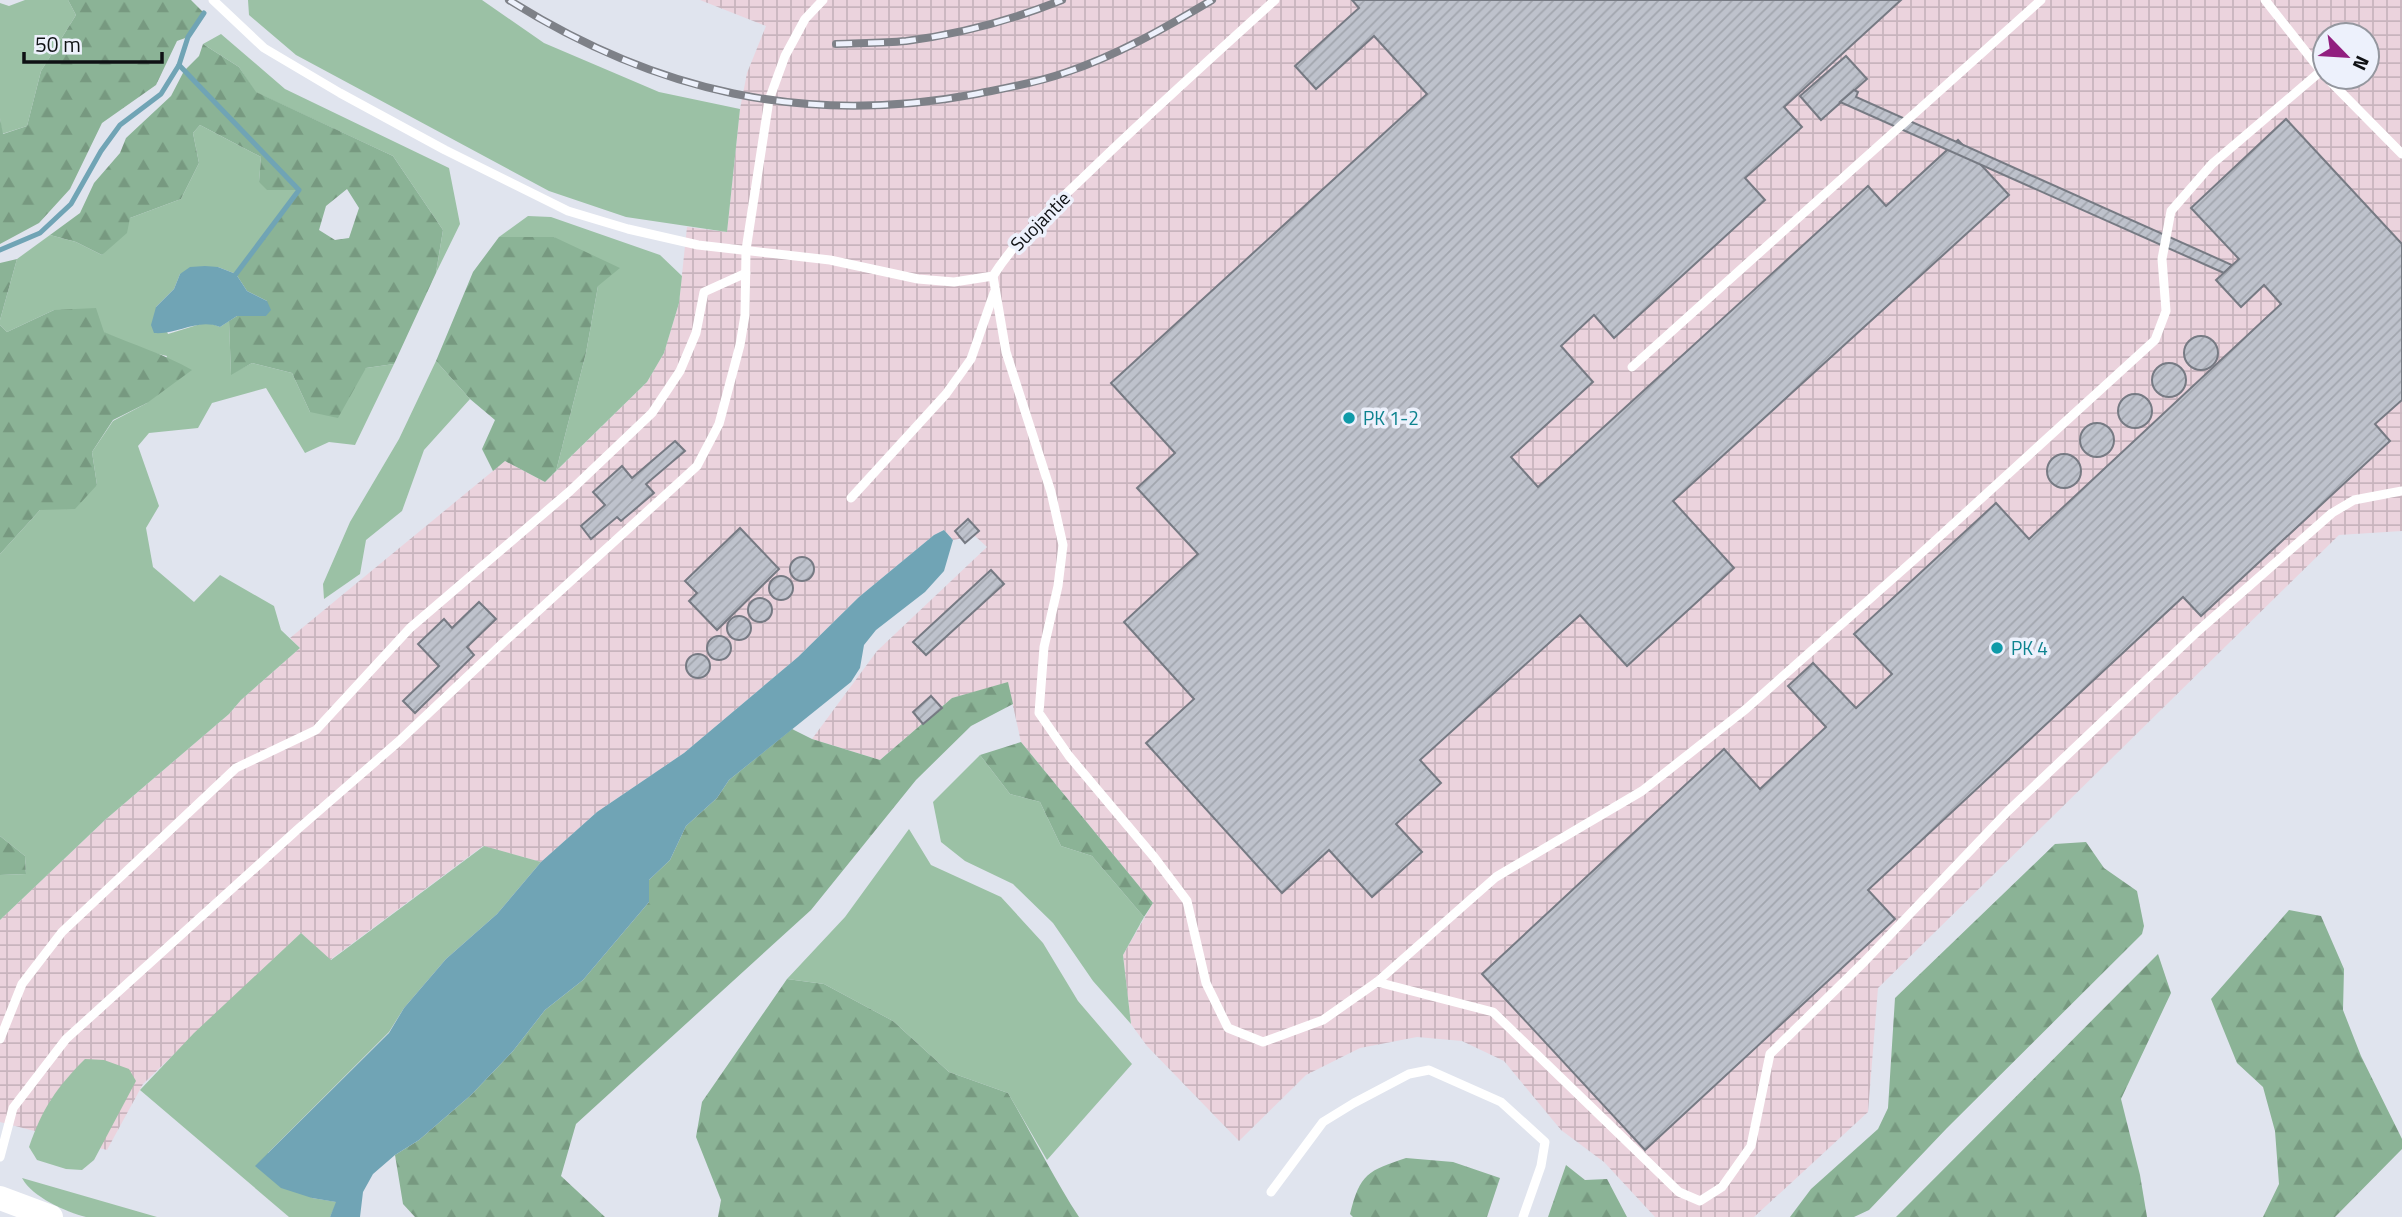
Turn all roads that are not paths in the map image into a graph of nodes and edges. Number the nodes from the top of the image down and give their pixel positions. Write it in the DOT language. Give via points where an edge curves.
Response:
graph roads {
  1 [pos="212,0"];
  2 [pos="823,0"];
  3 [pos="1275,0"];
  4 [pos="2041,0"];
  5 [pos="2265,0"];
  6 [pos="2311,58"];
  7 [pos="2311,85"];
  8 [pos="2340,91"];
  9 [pos="2402,154"];
  10 [pos="746,250"];
  11 [pos="746,273"];
  12 [pos="993,276"];
  13 [pos="995,289"];
  14 [pos="1632,367"];
  15 [pos="2402,491"];
  16 [pos="851,498"];
  17 [pos="1377,982"];
  18 [pos="0,1039"];
  19 [pos="0,1157"];
  20 [pos="1270,1192"];
  21 [pos="0,1198"];
  22 [pos="51,1217"];
  23 [pos="1523,1217"];
  1 -- 10 [label="lane" via="264,48 444,150 568,211 698,245"];
  2 -- 10 [label="lane" via="805,19 785,56 769,100"];
  3 -- 12 [label="lane, Suojantie" via="1030,228"];
  4 -- 14 [label="lane"];
  5 -- 6 [label="lane"];
  7 -- 17 [label="lane" via="2212,164 2171,211 2162,259 2166,311 2155,340 1746,709 1642,791 1496,877"];
  8 -- 9 [label="lane"];
  10 -- 11 [label="lane"];
  10 -- 12 [label="lane" via="830,260 918,279 954,282"];
  11 -- 18 [label="lane" via="704,292 696,333 680,371 652,413 570,491 410,628 316,730 236,768 62,932 22,984"];
  11 -- 19 [label="lane" via="740,345 719,424 697,466 66,1039 13,1108"];
  12 -- 13 [label="lane"];
  13 -- 16 [label="lane" via="971,359 928,415"];
  13 -- 17 [label="lane" via="1010,370 1051,492 1063,545 1044,648 1039,713 1187,901 1206,983 1228,1028 1263,1042 1323,1020"];
  15 -- 17 [label="lane" via="2354,500 2332,513 2198,631 2008,811 1770,1054 1751,1146 1722,1187 1700,1201 1679,1192 1493,1012"];
  20 -- 23 [label="lane" via="1323,1122 1409,1074 1429,1070 1501,1102 1545,1142"];
  21 -- 22 [label="main road"];
}
